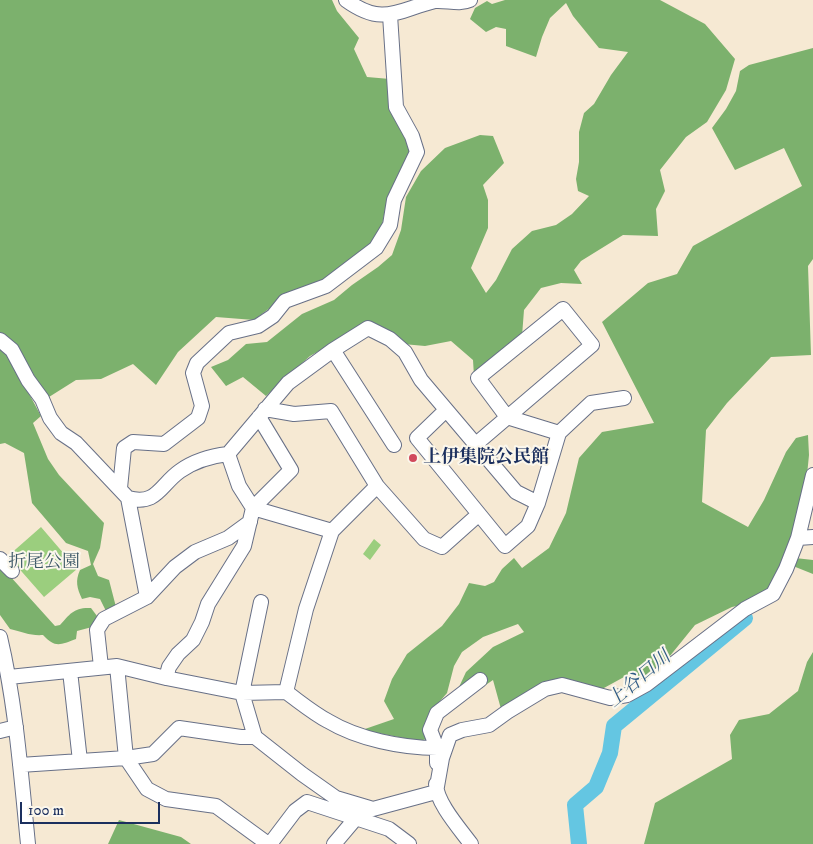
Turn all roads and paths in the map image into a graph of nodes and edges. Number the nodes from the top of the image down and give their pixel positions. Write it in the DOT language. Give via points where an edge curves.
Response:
graph roads {
  1 [pos="346,0"];
  2 [pos="470,0"];
  3 [pos="390,15"];
  4 [pos="0,340"];
  5 [pos="333,350"];
  6 [pos="624,398"];
  7 [pos="446,410"];
  8 [pos="262,413"];
  9 [pos="507,417"];
  10 [pos="559,433"];
  11 [pos="476,444"];
  12 [pos="394,445"];
  13 [pos="228,454"];
  14 [pos="813,475"];
  15 [pos="377,486"];
  16 [pos="124,493"];
  17 [pos="538,503"];
  18 [pos="479,514"];
  19 [pos="251,515"];
  20 [pos="332,530"];
  21 [pos="813,537"];
  22 [pos="798,538"];
  23 [pos="0,559"];
  24 [pos="12,571"];
  25 [pos="146,597"];
  26 [pos="261,602"];
  27 [pos="0,638"];
  28 [pos="117,666"];
  29 [pos="101,667"];
  30 [pos="70,671"];
  31 [pos="9,677"];
  32 [pos="166,678"];
  33 [pos="480,680"];
  34 [pos="286,692"];
  35 [pos="242,693"];
  36 [pos="16,727"];
  37 [pos="0,731"];
  38 [pos="254,737"];
  39 [pos="437,748"];
  40 [pos="126,758"];
  41 [pos="80,760"];
  42 [pos="20,765"];
  43 [pos="436,792"];
  44 [pos="356,818"];
  45 [pos="403,842"];
  46 [pos="28,844"];
  47 [pos="269,844"];
  48 [pos="334,844"];
  49 [pos="471,844"];
  1 -- 3 [label="street" via="369,12"];
  2 -- 3 [label="street" via="437,1"];
  3 -- 16 [label="street" via="396,107 417,152 394,200 390,225 376,248 326,286 285,301 273,316 258,326 229,334 197,363 193,373 202,406 198,418 164,444 133,442 124,448"];
  4 -- 16 [label="street" via="12,350 61,433 76,443"];
  5 -- 7 [label="street" via="368,328 390,339 405,352 421,380"];
  5 -- 8 [label="street" via="288,383"];
  5 -- 12 [label="street"];
  6 -- 10 [label="street" via="591,403"];
  7 -- 11 [label="street"];
  7 -- 18 [label="street" via="417,438"];
  8 -- 13 [label="street"];
  8 -- 15 [label="street" via="331,411"];
  8 -- 19 [label="street" via="291,470"];
  9 -- 9 [label="street" via="478,378 563,309 592,345"];
  9 -- 10 [label="street"];
  9 -- 11 [label="street"];
  10 -- 17 [label="street"];
  11 -- 17 [label="street" via="516,492"];
  13 -- 16 [label="street" via="211,456 180,472 151,498 140,501"];
  13 -- 19 [label="street"];
  14 -- 22 [label="street"];
  15 -- 18 [label="street" via="424,539 442,547"];
  15 -- 20 [label="street"];
  16 -- 25 [label="street"];
  17 -- 18 [label="street" via="528,526 505,546"];
  19 -- 20 [label="street"];
  19 -- 25 [label="street" via="228,538 195,552 175,567"];
  19 -- 32 [label="street" via="244,546 208,604 193,640 178,654"];
  20 -- 34 [label="street" via="306,609"];
  21 -- 22 [label="street"];
  22 -- 43 [label="street" via="774,594 745,610 647,684 627,695 610,698 562,685 545,689 489,725 450,735"];
  23 -- 24 [label="street"];
  25 -- 29 [label="street" via="104,619 97,630"];
  26 -- 35 [label="street"];
  27 -- 31 [label="street"];
  28 -- 29 [label="street"];
  28 -- 32 [label="street"];
  28 -- 40 [label="street"];
  29 -- 30 [label="street"];
  30 -- 31 [label="street"];
  30 -- 41 [label="street"];
  31 -- 36 [label="street"];
  32 -- 35 [label="street"];
  33 -- 39 [label="street" via="437,713 430,730"];
  34 -- 35 [label="street"];
  34 -- 39 [label="street" via="328,722 356,735 415,748"];
  35 -- 38 [label="street"];
  36 -- 37 [label="street"];
  36 -- 42 [label="street"];
  38 -- 40 [label="street" via="179,728 153,754"];
  38 -- 43 [label="street" via="336,798 373,808"];
  39 -- 43 [label="street"];
  40 -- 41 [label="street"];
  40 -- 47 [label="street" via="147,790 166,799 216,806"];
  41 -- 42 [label="street"];
  42 -- 46 [label="street"];
  43 -- 49 [label="street"];
  44 -- 45 [label="street" via="389,829"];
  44 -- 47 [label="street" via="307,802 294,811"];
  44 -- 48 [label="street"];
}
